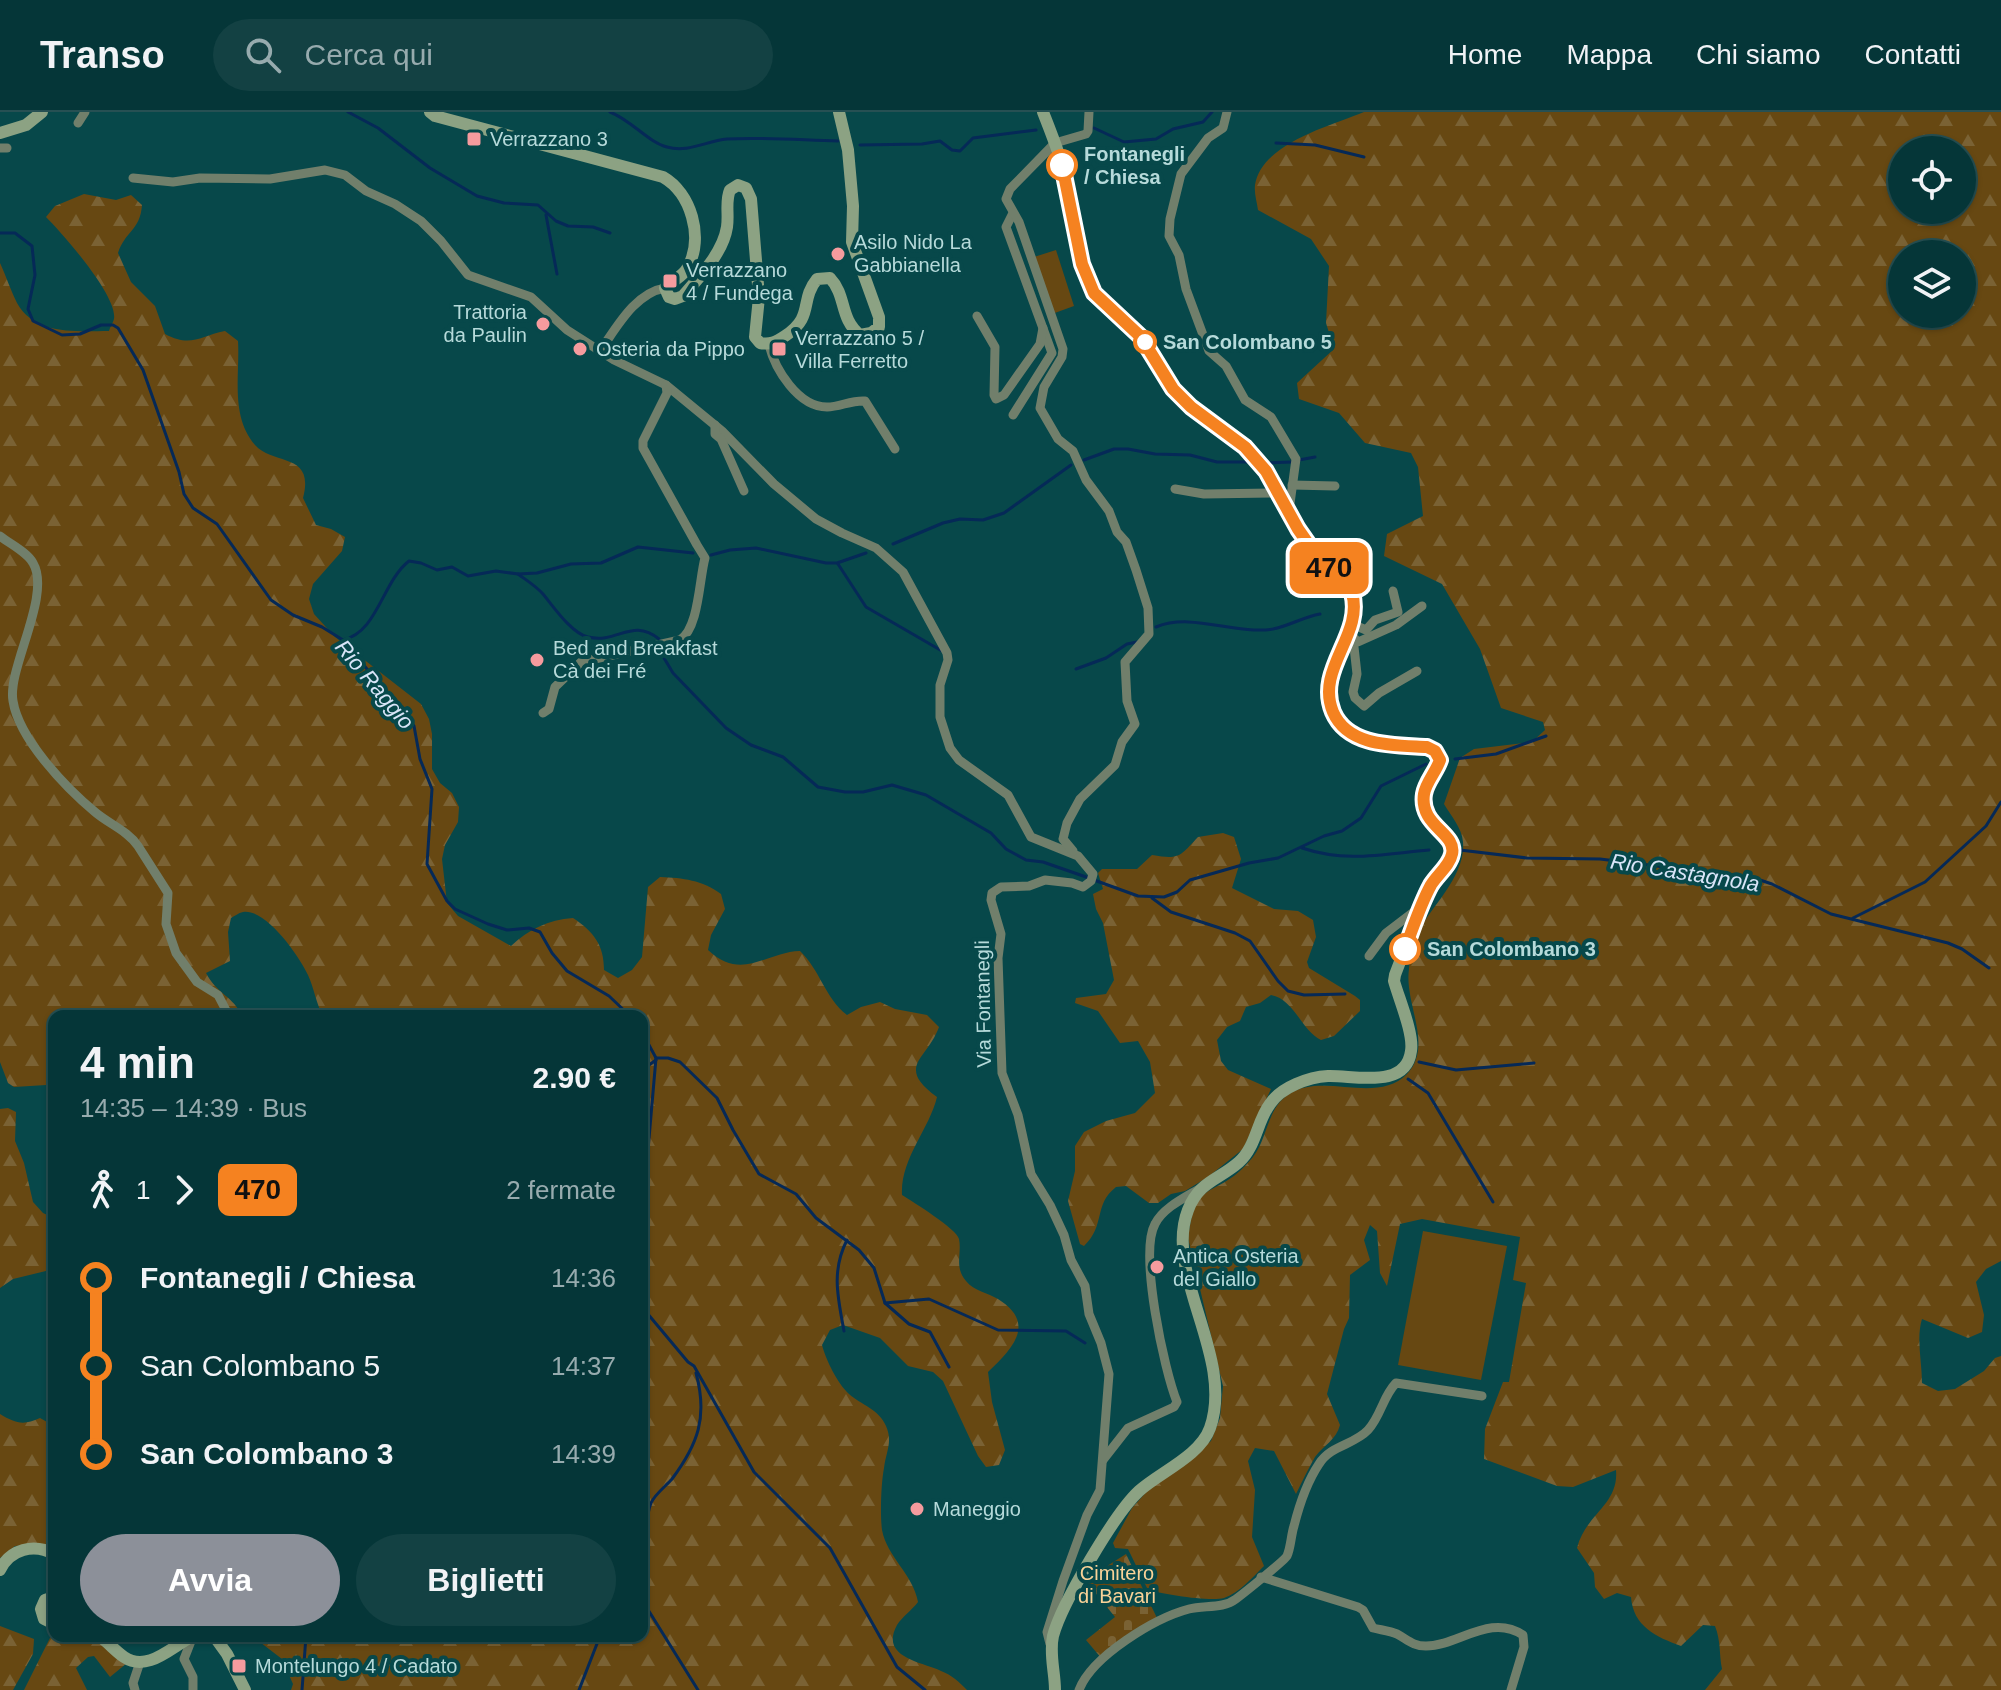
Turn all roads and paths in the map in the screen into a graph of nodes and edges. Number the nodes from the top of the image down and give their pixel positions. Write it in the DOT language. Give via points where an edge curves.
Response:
graph roads {
  1 [pos="32,112"];
  2 [pos="42,112"];
  3 [pos="85,112"];
  4 [pos="430,112"];
  5 [pos="839,112"];
  6 [pos="1043,112"];
  7 [pos="1089,112"];
  8 [pos="1227,112"];
  9 [pos="78,123"];
  10 [pos="26,125"];
  11 [pos="0,133"];
  12 [pos="1056,145"];
  13 [pos="133,178"];
  14 [pos="1010,218"];
  15 [pos="665,288"];
  16 [pos="977,316"];
  17 [pos="1044,327"];
  18 [pos="769,345"];
  19 [pos="600,351"];
  20 [pos="666,385"];
  21 [pos="1013,415"];
  22 [pos="715,425"];
  23 [pos="895,449"];
  24 [pos="1292,485"];
  25 [pos="1335,486"];
  26 [pos="1175,489"];
  27 [pos="744,491"];
  28 [pos="1280,493"];
  29 [pos="1289,511"];
  30 [pos="0,536"];
  31 [pos="1393,591"];
  32 [pos="1422,606"];
  33 [pos="1352,628"];
  34 [pos="1417,671"];
  35 [pos="543,713"];
  36 [pos="1078,856"];
  37 [pos="1424,904"];
  38 [pos="1369,956"];
  39 [pos="226,1010"];
  40 [pos="1199,1189"];
  41 [pos="1482,1396"];
  42 [pos="1103,1460"];
  43 [pos="48,1552"];
  44 [pos="0,1570"];
  45 [pos="1261,1577"];
  46 [pos="48,1599"];
  47 [pos="48,1621"];
  48 [pos="106,1642"];
  49 [pos="183,1642"];
  50 [pos="191,1642"];
  51 [pos="218,1642"];
  52 [pos="1051,1647"];
  53 [pos="140,1662"];
  54 [pos="135,1690"];
  55 [pos="193,1690"];
  56 [pos="245,1690"];
  57 [pos="1055,1690"];
  58 [pos="1079,1690"];
  59 [pos="1511,1690"];
  1 -- 10 [label="street"];
  2 -- 10 [label="street"];
  3 -- 9 [label="street"];
  4 -- 15 [label="street" via="663,177 677,186 692,215 694,251 688,268"];
  5 -- 18 [label="street" via="848,150 852,242 879,327 860,335 849,326 838,286 830,278 817,279 797,328"];
  6 -- 12 [label="street"];
  7 -- 12 [label="street" via="1086,134"];
  8 -- 24 [label="street" via="1223,128 1208,138 1181,174 1169,236 1209,351 1226,366 1245,400 1271,417 1296,459"];
  10 -- 11 [label="street"];
  12 -- 14 [label="street" via="1010,189"];
  12 -- 28 [label="street" via="1082,264 1094,293 1141,337 1173,389 1245,447"];
  13 -- 19 [label="street" via="270,179 325,170 345,175 421,221 468,275 535,299 567,330"];
  14 -- 17 [label="street" via="1006,227"];
  14 -- 36 [label="street" via="1019,222 1063,349 1040,408 1058,439 1073,451 1126,542 1150,625 1149,634 1125,662 1127,701 1135,724 1115,765 1080,799 1063,835"];
  15 -- 18 [label="street" via="669,297 679,298 708,265 726,236 727,193 742,186 751,199 759,297 755,337"];
  15 -- 19 [label="street" via="627,313"];
  16 -- 17 [label="street" via="995,347 996,399 1040,344"];
  17 -- 21 [label="street" via="1052,353"];
  18 -- 23 [label="street" via="794,391 827,407 865,401"];
  19 -- 20 [label="street"];
  20 -- 22 [label="street"];
  20 -- 35 [label="street" via="643,448 703,551 695,614 680,640 581,662 555,687"];
  22 -- 27 [label="street"];
  22 -- 36 [label="street" via="816,519 876,548 903,572 947,653 940,717 950,748 1008,795 1031,837"];
  24 -- 25 [label="street"];
  24 -- 29 [label="street"];
  26 -- 28 [label="street"];
  28 -- 29 [label="street"];
  29 -- 33 [label="street" via="1314,552 1352,593"];
  30 -- 39 [label="street" via="33,563 37,577 29,636 13,685 16,713 48,768 134,840 168,893 166,924 176,953"];
  31 -- 33 [label="street" via="1398,612 1375,620 1366,630"];
  32 -- 33 [label="street" via="1362,642 1356,642"];
  33 -- 34 [label="street" via="1357,674 1353,692 1364,706"];
  33 -- 37 [label="street" via="1329,680 1327,698 1337,720 1365,740 1427,747 1440,760 1427,785 1425,812 1447,836 1452,854"];
  36 -- 42 [label="street, Via Fontanegli" via="1093,874 1087,885 1045,880 1001,887 991,900 1001,934 1002,1073 1031,1174 1083,1280 1105,1356 1109,1374"];
  37 -- 38 [label="street" via="1386,933"];
  37 -- 40 [label="street" via="1394,981 1411,1041 1407,1063 1397,1074 1382,1078 1324,1076 1277,1095 1240,1162"];
  40 -- 42 [label="street" via="1156,1221 1148,1244 1167,1377 1177,1402 1128,1428"];
  40 -- 52 [label="street" via="1186,1213 1182,1248 1214,1370 1216,1402 1209,1431 1123,1509 1066,1603"];
  41 -- 45 [label="street" via="1396,1383 1368,1430 1334,1449 1317,1467 1285,1559"];
  42 -- 52 [label="street, Via Fontanegli" via="1100,1490 1047,1632"];
  43 -- 44 [label="street" via="14,1553"];
  45 -- 58 [label="street" via="1231,1602 1179,1612 1133,1637 1090,1669"];
  45 -- 59 [label="street" via="1358,1607 1373,1628 1395,1633 1413,1645 1434,1645 1479,1630 1516,1630 1523,1635 1524,1647"];
  46 -- 47 [label="street" via="41,1609"];
  48 -- 53 [label="street" via="127,1659"];
  49 -- 53 [label="street"];
  50 -- 55 [label="street" via="184,1659"];
  51 -- 56 [label="street"];
  52 -- 57 [label="street"];
  53 -- 54 [label="street"];
}
